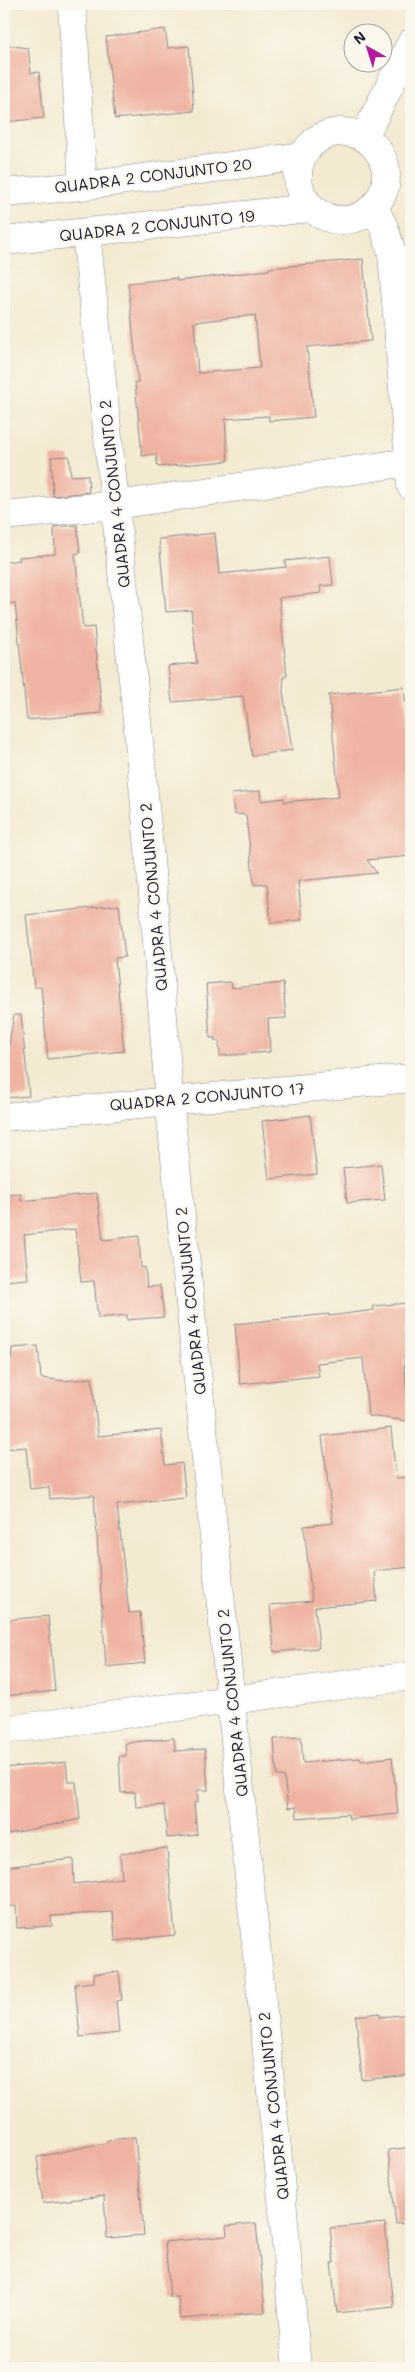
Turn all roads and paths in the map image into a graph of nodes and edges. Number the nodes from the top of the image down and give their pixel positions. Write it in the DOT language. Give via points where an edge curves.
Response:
graph roads {
  1 [pos="72,4"];
  2 [pos="411,43"];
  3 [pos="364,137"];
  4 [pos="303,156"];
  5 [pos="83,186"];
  6 [pos="4,193"];
  7 [pos="310,208"];
  8 [pos="374,208"];
  9 [pos="86,233"];
  10 [pos="4,241"];
  11 [pos="410,474"];
  12 [pos="116,505"];
  13 [pos="4,516"];
  14 [pos="411,1078"];
  15 [pos="169,1099"];
  16 [pos="4,1117"];
  17 [pos="411,1676"];
  18 [pos="232,1701"];
  19 [pos="4,1730"];
  20 [pos="297,2368"];
  1 -- 5 [label="street"];
  2 -- 3 [label="street"];
  3 -- 4 [label="street" via="350,132 323,136 311,144"];
  3 -- 8 [label="street" via="383,157 387,170 382,197"];
  4 -- 5 [label="street, QUADRA 2 CONJUNTO 20"];
  4 -- 7 [label="street" via="298,169 298,183"];
  5 -- 6 [label="street, QUADRA 2 CONJUNTO 20"];
  7 -- 8 [label="street" via="335,220 349,220"];
  7 -- 9 [label="street, QUADRA 2 CONJUNTO 19"];
  8 -- 11 [label="street" via="392,253"];
  9 -- 10 [label="street, QUADRA 2 CONJUNTO 19"];
  9 -- 12 [label="street, QUADRA 4 CONJUNTO 2"];
  11 -- 12 [label="street"];
  12 -- 13 [label="street"];
  12 -- 15 [label="street, QUADRA 4 CONJUNTO 2" via="158,943"];
  14 -- 15 [label="street, QUADRA 2 CONJUNTO 17"];
  15 -- 16 [label="street, QUADRA 2 CONJUNTO 17"];
  15 -- 18 [label="street, QUADRA 4 CONJUNTO 2"];
  17 -- 18 [label="street"];
  18 -- 19 [label="street"];
  18 -- 20 [label="street, QUADRA 4 CONJUNTO 2"];
}
